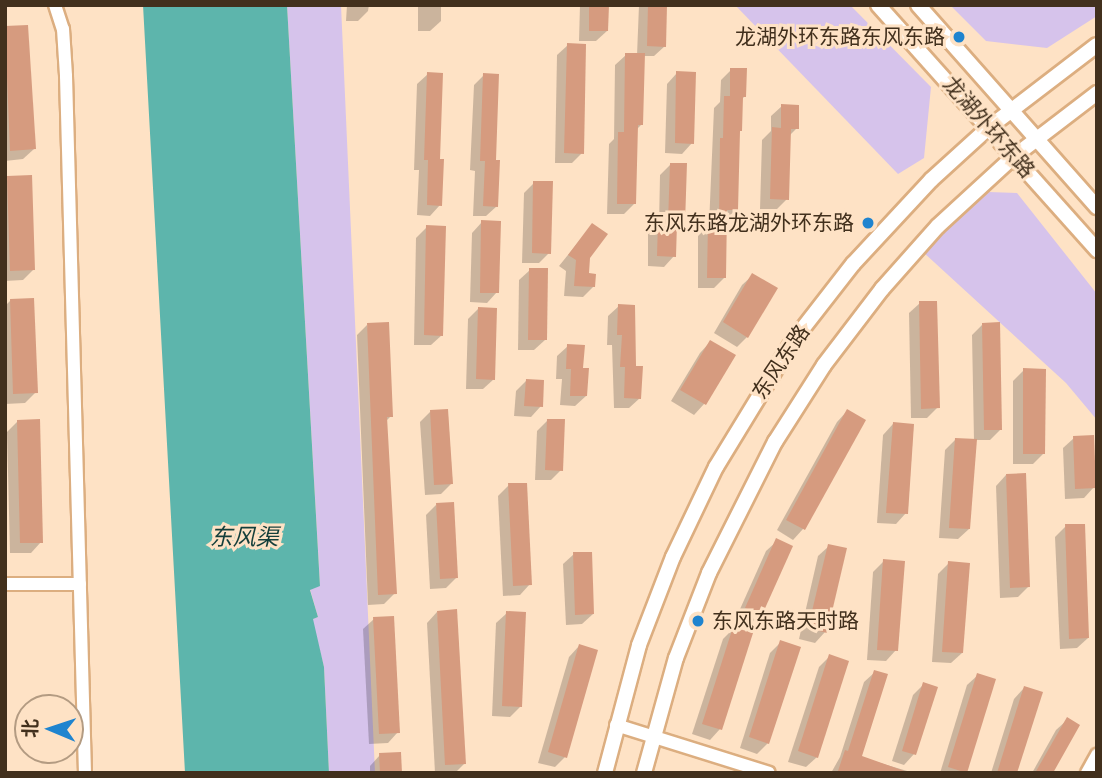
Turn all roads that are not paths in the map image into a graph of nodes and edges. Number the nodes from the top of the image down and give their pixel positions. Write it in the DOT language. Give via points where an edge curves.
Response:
graph roads {
  1 [pos="55,5"];
  2 [pos="878,5"];
  3 [pos="918,5"];
  4 [pos="1097,45"];
  5 [pos="1097,93"];
  6 [pos="1012,109"];
  7 [pos="989,127"];
  8 [pos="1037,138"];
  9 [pos="1014,156"];
  10 [pos="1097,206"];
  11 [pos="1097,250"];
  12 [pos="5,584"];
  13 [pos="80,584"];
  14 [pos="616,725"];
  15 [pos="653,737"];
  16 [pos="1097,755"];
  17 [pos="85,773"];
  18 [pos="605,773"];
  19 [pos="644,773"];
  20 [pos="769,773"];
  21 [pos="1087,773"];
  1 -- 13 [label="street" via="63,29 66,76"];
  2 -- 7 [label="main road, 龙湖外环东路"];
  3 -- 6 [label="main road, 龙湖外环东路"];
  4 -- 6 [label="main road, 东风东路"];
  5 -- 8 [label="main road, 东风东路"];
  6 -- 7 [label="main road, 东风东路"];
  6 -- 8 [label="main road, 龙湖外环东路"];
  7 -- 9 [label="main road, 龙湖外环东路"];
  7 -- 14 [label="main road, 东风东路" via="911,199 853,264 793,341 742,421 659,593"];
  8 -- 9 [label="main road, 东风东路"];
  8 -- 10 [label="main road, 龙湖外环东路"];
  9 -- 11 [label="main road, 龙湖外环东路"];
  9 -- 15 [label="main road, 东风东路" via="938,226 882,289 793,412 709,573 676,658"];
  12 -- 13 [label="street"];
  13 -- 17 [label="street"];
  14 -- 15 [label="street"];
  14 -- 18 [label="main road, 东风东路"];
  15 -- 19 [label="main road, 东风东路"];
  15 -- 20 [label="street"];
  16 -- 21 [label="street"];
}
